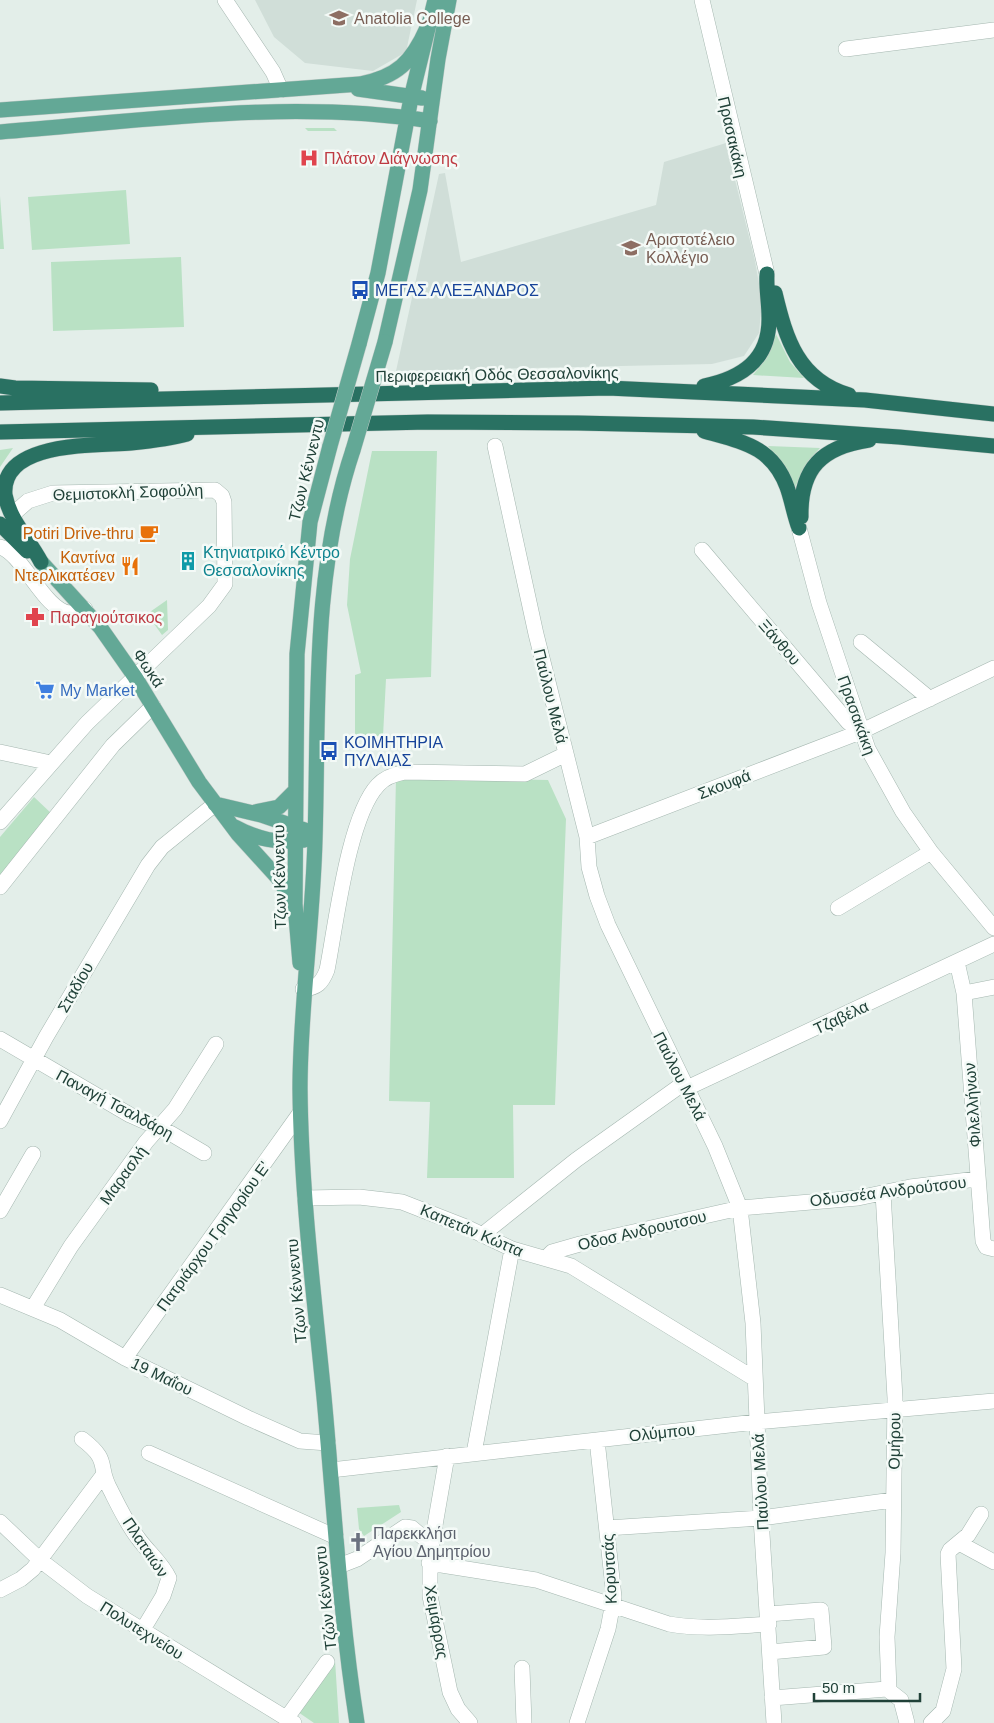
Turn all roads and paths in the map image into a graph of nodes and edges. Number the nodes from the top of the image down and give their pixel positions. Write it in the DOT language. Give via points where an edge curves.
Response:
graph roads {
  1 [pos="225,0"];
  2 [pos="435,0"];
  3 [pos="449,0"];
  4 [pos="702,0"];
  5 [pos="427,28"];
  6 [pos="994,30"];
  7 [pos="846,49"];
  8 [pos="328,88"];
  9 [pos="281,90"];
  10 [pos="411,98"];
  11 [pos="433,99"];
  12 [pos="0,110"];
  13 [pos="407,118"];
  14 [pos="430,121"];
  15 [pos="0,132"];
  16 [pos="766,274"];
  17 [pos="0,386"];
  18 [pos="679,390"];
  19 [pos="248,396"];
  20 [pos="865,400"];
  21 [pos="0,403"];
  22 [pos="994,414"];
  23 [pos="683,426"];
  24 [pos="218,427"];
  25 [pos="0,432"];
  26 [pos="899,437"];
  27 [pos="495,446"];
  28 [pos="994,446"];
  29 [pos="6,519"];
  30 [pos="799,528"];
  31 [pos="0,548"];
  32 [pos="702,550"];
  33 [pos="41,562"];
  34 [pos="85,609"];
  35 [pos="861,642"];
  36 [pos="994,668"];
  37 [pos="135,678"];
  38 [pos="930,699"];
  39 [pos="153,706"];
  40 [pos="860,732"];
  41 [pos="0,752"];
  42 [pos="566,754"];
  43 [pos="51,763"];
  44 [pos="296,790"];
  45 [pos="215,804"];
  46 [pos="248,812"];
  47 [pos="0,822"];
  48 [pos="231,825"];
  49 [pos="295,834"];
  50 [pos="315,836"];
  51 [pos="587,837"];
  52 [pos="931,852"];
  53 [pos="0,887"];
  54 [pos="295,904"];
  55 [pos="838,908"];
  56 [pos="994,928"];
  57 [pos="994,944"];
  58 [pos="957,962"];
  59 [pos="994,987"];
  60 [pos="303,989"];
  61 [pos="964,992"];
  62 [pos="0,1039"];
  63 [pos="216,1044"];
  64 [pos="33,1060"];
  65 [pos="685,1086"];
  66 [pos="300,1114"];
  67 [pos="0,1121"];
  68 [pos="159,1127"];
  69 [pos="204,1153"];
  70 [pos="34,1154"];
  71 [pos="977,1179"];
  72 [pos="883,1193"];
  73 [pos="305,1198"];
  74 [pos="740,1208"];
  75 [pos="0,1211"];
  76 [pos="482,1235"];
  77 [pos="990,1248"];
  78 [pos="512,1249"];
  79 [pos="546,1258"];
  80 [pos="0,1295"];
  81 [pos="33,1308"];
  82 [pos="125,1358"];
  83 [pos="755,1379"];
  84 [pos="994,1401"];
  85 [pos="894,1410"];
  86 [pos="756,1422"];
  87 [pos="82,1440"];
  88 [pos="597,1440"];
  89 [pos="328,1443"];
  90 [pos="149,1453"];
  91 [pos="474,1453"];
  92 [pos="447,1456"];
  93 [pos="104,1468"];
  94 [pos="331,1470"];
  95 [pos="893,1500"];
  96 [pos="981,1514"];
  97 [pos="761,1518"];
  98 [pos="0,1522"];
  99 [pos="607,1528"];
  100 [pos="336,1537"];
  101 [pos="959,1543"];
  102 [pos="432,1545"];
  103 [pos="40,1560"];
  104 [pos="994,1562"];
  105 [pos="429,1563"];
  106 [pos="339,1566"];
  107 [pos="0,1590"];
  108 [pos="613,1604"];
  109 [pos="769,1619"];
  110 [pos="142,1631"];
  111 [pos="770,1652"];
  112 [pos="327,1662"];
  113 [pos="522,1668"];
  114 [pos="889,1690"];
  115 [pos="772,1698"];
  116 [pos="292,1722"];
  117 [pos="357,1723"];
  118 [pos="470,1723"];
  119 [pos="524,1723"];
  120 [pos="577,1723"];
  121 [pos="774,1723"];
  122 [pos="907,1723"];
  123 [pos="931,1723"];
  1 -- 9 [label="street"];
  2 -- 5 [label="main road, Τζων Κέννεντυ"];
  3 -- 11 [label="main road, Τζων Κέννεντυ"];
  4 -- 16 [label="street, Πρασακάκη"];
  5 -- 8 [label="main road" via="413,56 398,70 367,83"];
  5 -- 10 [label="main road, Τζων Κέννεντυ"];
  6 -- 7 [label="street"];
  8 -- 9 [label="main road"];
  8 -- 10 [label="main road" via="374,90"];
  9 -- 12 [label="main road"];
  10 -- 11 [label="main road"];
  10 -- 13 [label="main road, Τζων Κέννεντυ"];
  11 -- 14 [label="main road, Τζων Κέννεντυ"];
  13 -- 14 [label="main road"];
  13 -- 15 [label="main road" via="346,111 283,110"];
  13 -- 44 [label="main road, Τζων Κέννεντυ, bridge" via="378,273 310,522 297,654"];
  14 -- 50 [label="main road, Τζων Κέννεντυ, bridge" via="420,190 385,342 336,510 324,594"];
  16 -- 18 [label="highway" via="768,334 759,356 732,377"];
  16 -- 20 [label="highway" via="773,286 789,342 804,368 841,393"];
  17 -- 19 [label="highway" via="188,391"];
  18 -- 19 [label="highway, Περιφερειακή Οδός Θεσσαλονίκης" via="562,388"];
  18 -- 20 [label="highway, Περιφερειακή Οδός Θεσσαλονίκης"];
  19 -- 21 [label="highway, Περιφερειακή Οδός Θεσσαλονίκης"];
  20 -- 22 [label="highway, Περιφερειακή Οδός Θεσσαλονίκης"];
  23 -- 24 [label="highway" via="491,422"];
  23 -- 26 [label="highway"];
  23 -- 30 [label="highway" via="748,444 765,454 784,480"];
  24 -- 25 [label="highway"];
  24 -- 29 [label="highway" via="157,440 59,448 35,454 15,466 8,475"];
  26 -- 28 [label="highway"];
  26 -- 30 [label="highway" via="859,442 821,457 804,485"];
  27 -- 42 [label="street, Παύλου Μελά"];
  29 -- 33 [label="highway" via="30,554"];
  29 -- 37 [label="street, Θεμιστοκλή Σοφούλη" via="28,501 53,493 215,490 222,496 223,589"];
  30 -- 40 [label="street, Πρασακάκη" via="810,575"];
  31 -- 34 [label="street" via="10,553 60,610 71,614"];
  32 -- 40 [label="street, Ξάνθου" via="848,722"];
  33 -- 34 [label="main road, Φωκά"];
  34 -- 37 [label="main road, Φωκά"];
  35 -- 38 [label="street"];
  36 -- 38 [label="street, Σκουφά"];
  37 -- 39 [label="main road, Φωκά"];
  37 -- 43 [label="street, Θεμιστοκλή Σοφούλη" via="87,723"];
  38 -- 40 [label="street, Σκουφά"];
  39 -- 45 [label="main road, Φωκά"];
  39 -- 53 [label="street" via="114,745"];
  40 -- 51 [label="street, Σκουφά"];
  40 -- 52 [label="street, Πρασακάκη" via="889,789"];
  41 -- 43 [label="street"];
  42 -- 51 [label="street, Παύλου Μελά"];
  42 -- 60 [label="street" via="525,774 405,772 394,774 379,784 366,804 356,830 327,970 317,986"];
  43 -- 47 [label="street, Θεμιστοκλή Σοφούλη"];
  44 -- 46 [label="main road" via="279,807"];
  44 -- 49 [label="main road, Τζων Κέννεντυ"];
  45 -- 46 [label="main road"];
  45 -- 48 [label="main road, Φωκά"];
  45 -- 64 [label="street, Σταδίου" via="154,856"];
  46 -- 49 [label="main road"];
  48 -- 49 [label="main road" via="267,840"];
  48 -- 54 [label="main road, Φωκά" via="278,878"];
  49 -- 50 [label="main road"];
  49 -- 54 [label="main road, Τζων Κέννεντυ"];
  50 -- 60 [label="main road, Τζων Κέννεντυ" via="313,900"];
  51 -- 65 [label="street, Παύλου Μελά" via="590,867 608,925"];
  52 -- 55 [label="street"];
  52 -- 56 [label="street, Πρασακάκη"];
  54 -- 60 [label="main road, Τζων Κέννεντυ"];
  57 -- 58 [label="street, Τζαβέλα"];
  58 -- 61 [label="street, Φιλελλήνων"];
  58 -- 65 [label="street, Τζαβέλα"];
  59 -- 61 [label="street"];
  60 -- 66 [label="main road, Τζων Κέννεντυ"];
  61 -- 71 [label="street, Φιλελλήνων"];
  62 -- 64 [label="street, Παναγή Τσαλδάρη"];
  63 -- 68 [label="street, Μαρασλή" via="181,1100"];
  64 -- 67 [label="street, Σταδίου"];
  64 -- 68 [label="street, Παναγή Τσαλδάρη" via="130,1116"];
  65 -- 74 [label="street, Παύλου Μελά" via="715,1146"];
  65 -- 76 [label="street, Τζαβέλα" via="576,1160"];
  66 -- 73 [label="main road, Τζων Κέννεντυ"];
  66 -- 82 [label="street, Πατριάρχου Γρηγορίου Ε'"];
  68 -- 69 [label="street, Παναγή Τσαλδάρη"];
  68 -- 81 [label="street, Μαρασλή" via="71,1246"];
  70 -- 75 [label="street"];
  71 -- 72 [label="street, Οδυσσέα Ανδρούτσου"];
  71 -- 77 [label="street, Φιλελλήνων" via="983,1241"];
  72 -- 74 [label="street, Οδυσσέα Ανδρούτσου"];
  72 -- 85 [label="street, Ομήρου"];
  73 -- 76 [label="street, Καπετάν Κώττα" via="365,1197 402,1202"];
  73 -- 89 [label="main road, Τζων Κέννεντυ"];
  74 -- 79 [label="street, Οδοσ Ανδρουτσου" via="580,1244 552,1252"];
  74 -- 83 [label="street, Παύλου Μελά" via="751,1301"];
  76 -- 78 [label="street, Καπετάν Κώττα"];
  78 -- 79 [label="street, Καπετάν Κώττα"];
  78 -- 91 [label="street"];
  79 -- 83 [label="street, Καπετάν Κώττα" via="592,1277"];
  80 -- 81 [label="street, 19 Μαΐου"];
  81 -- 82 [label="street, 19 Μαΐου" via="68,1324"];
  82 -- 89 [label="street, 19 Μαΐου" via="289,1436 310,1443"];
  83 -- 86 [label="street, Παύλου Μελά"];
  84 -- 85 [label="street, Ολύμπου"];
  85 -- 86 [label="street, Ολύμπου"];
  85 -- 95 [label="street, Ομήρου"];
  86 -- 88 [label="street, Ολύμπου"];
  86 -- 97 [label="street, Παύλου Μελά"];
  87 -- 93 [label="street" via="99,1453"];
  88 -- 91 [label="street, Ολύμπου"];
  88 -- 99 [label="street, Κορυτσάς"];
  89 -- 94 [label="main road, Τζων Κέννεντυ"];
  90 -- 100 [label="street"];
  91 -- 92 [label="street, Ολύμπου"];
  92 -- 94 [label="street, Ολύμπου"];
  92 -- 102 [label="street, Χειμάρρας"];
  93 -- 103 [label="street"];
  93 -- 110 [label="street, Πλαταιών" via="109,1489 132,1529 169,1578 163,1596"];
  94 -- 100 [label="main road, Τζών Κέννεντυ"];
  95 -- 97 [label="street"];
  95 -- 114 [label="street, Ομήρου" via="887,1664"];
  96 -- 101 [label="street"];
  97 -- 99 [label="street"];
  97 -- 109 [label="street, Παύλου Μελά"];
  98 -- 103 [label="street, Πολυτεχνείου"];
  99 -- 108 [label="street, Κορυτσάς"];
  100 -- 106 [label="main road, Τζών Κέννεντυ"];
  101 -- 104 [label="street"];
  101 -- 123 [label="street" via="950,1550 948,1561 953,1675 943,1710"];
  102 -- 105 [label="street, Χειμάρρας"];
  102 -- 106 [label="street" via="412,1528 405,1527"];
  103 -- 107 [label="street" via="24,1578"];
  103 -- 110 [label="street, Πολυτεχνείου" via="70,1584"];
  105 -- 108 [label="street" via="526,1578"];
  105 -- 118 [label="street, Χειμάρρας" via="430,1596 448,1683 456,1706"];
  106 -- 117 [label="main road, Τζών Κέννεντυ"];
  108 -- 109 [label="street" via="669,1624 685,1626 710,1628"];
  108 -- 120 [label="street, Κορυτσάς"];
  109 -- 111 [label="street, Παύλου Μελά"];
  109 -- 111 [label="street" via="821,1610 824,1647"];
  110 -- 116 [label="street, Πολυτεχνείου"];
  111 -- 115 [label="street, Παύλου Μελά"];
  112 -- 116 [label="street"];
  113 -- 119 [label="street"];
  114 -- 115 [label="street" via="877,1688"];
  114 -- 122 [label="street" via="901,1700"];
  115 -- 121 [label="street, Παύλου Μελά"];
}
